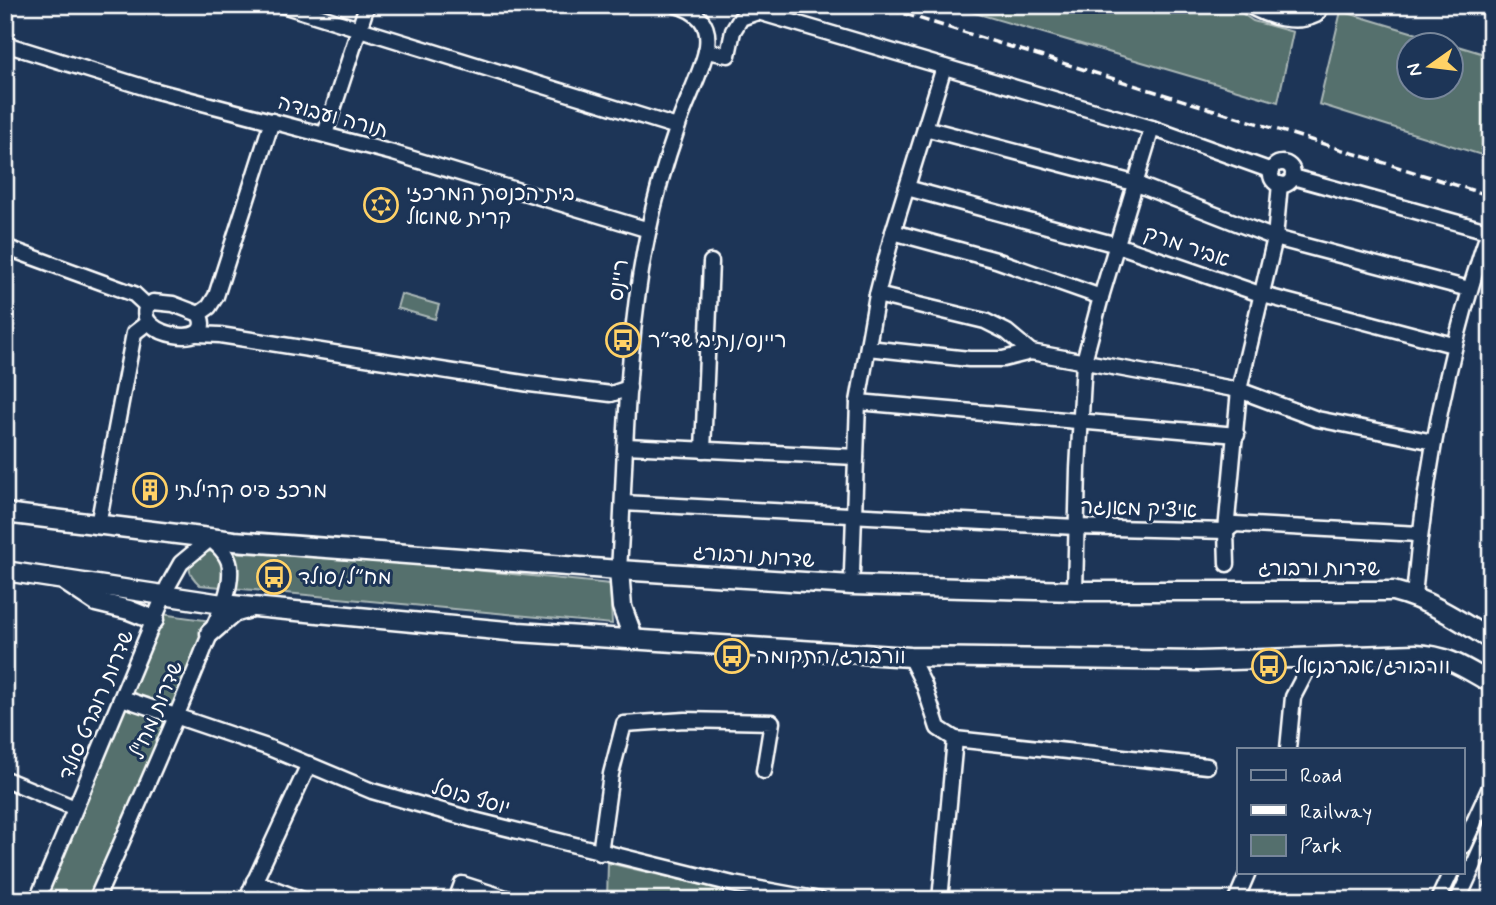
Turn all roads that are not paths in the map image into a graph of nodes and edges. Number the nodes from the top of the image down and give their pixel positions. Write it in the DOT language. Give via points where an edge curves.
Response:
graph roads {
  1 [pos="282,5"];
  2 [pos="367,5"];
  3 [pos="676,5"];
  4 [pos="1248,5"];
  5 [pos="1323,5"];
  6 [pos="360,28"];
  7 [pos="5,44"];
  8 [pos="706,51"];
  9 [pos="944,67"];
  10 [pos="272,121"];
  11 [pos="677,127"];
  12 [pos="925,128"];
  13 [pos="1152,128"];
  14 [pos="324,134"];
  15 [pos="1286,181"];
  16 [pos="1134,183"];
  17 [pos="907,188"];
  18 [pos="649,230"];
  19 [pos="1490,231"];
  20 [pos="893,232"];
  21 [pos="1275,238"];
  22 [pos="1117,244"];
  23 [pos="5,247"];
  24 [pos="711,262"];
  25 [pos="1469,289"];
  26 [pos="877,295"];
  27 [pos="1263,295"];
  28 [pos="1101,297"];
  29 [pos="147,306"];
  30 [pos="199,314"];
  31 [pos="147,323"];
  32 [pos="198,334"];
  33 [pos="1453,345"];
  34 [pos="868,348"];
  35 [pos="1031,352"];
  36 [pos="1084,361"];
  37 [pos="629,388"];
  38 [pos="1240,390"];
  39 [pos="858,402"];
  40 [pos="1080,423"];
  41 [pos="1237,435"];
  42 [pos="1434,442"];
  43 [pos="626,446"];
  44 [pos="703,450"];
  45 [pos="856,457"];
  46 [pos="623,503"];
  47 [pos="5,513"];
  48 [pos="854,514"];
  49 [pos="98,525"];
  50 [pos="1076,527"];
  51 [pos="1226,531"];
  52 [pos="1419,534"];
  53 [pos="210,539"];
  54 [pos="620,546"];
  55 [pos="1227,564"];
  56 [pos="619,570"];
  57 [pos="5,571"];
  58 [pos="640,572"];
  59 [pos="852,572"];
  60 [pos="63,580"];
  61 [pos="1075,591"];
  62 [pos="165,595"];
  63 [pos="1414,596"];
  64 [pos="222,604"];
  65 [pos="253,607"];
  66 [pos="154,620"];
  67 [pos="210,633"];
  68 [pos="634,640"];
  69 [pos="1491,640"];
  70 [pos="910,657"];
  71 [pos="1314,657"];
  72 [pos="1491,683"];
  73 [pos="122,698"];
  74 [pos="177,715"];
  75 [pos="954,739"];
  76 [pos="1288,748"];
  77 [pos="309,764"];
  78 [pos="1207,766"];
  79 [pos="764,771"];
  80 [pos="5,779"];
  81 [pos="1491,785"];
  82 [pos="75,807"];
  83 [pos="1491,827"];
  84 [pos="1464,844"];
  85 [pos="600,853"];
  86 [pos="1247,874"];
  87 [pos="1450,874"];
  88 [pos="254,881"];
  89 [pos="733,884"];
  90 [pos="37,900"];
  91 [pos="96,900"];
  92 [pos="246,900"];
  93 [pos="303,900"];
  94 [pos="456,900"];
  95 [pos="512,900"];
  96 [pos="731,900"];
  97 [pos="820,900"];
  98 [pos="940,900"];
  99 [pos="1236,900"];
  100 [pos="1438,900"];
  101 [pos="1458,900"];
  1 -- 6 [label="street"];
  2 -- 6 [label="street"];
  3 -- 8 [label="street, ריינס" via="700,17 708,29"];
  4 -- 5 [label="street" via="1272,16 1298,20 1317,15"];
  6 -- 11 [label="street"];
  6 -- 14 [label="street"];
  7 -- 10 [label="street, תורה ועבודה"];
  8 -- 9 [label="street" via="728,54 741,18 758,12"];
  8 -- 11 [label="street, ריינס"];
  9 -- 12 [label="street"];
  9 -- 13 [label="street"];
  10 -- 14 [label="street, תורה ועבודה"];
  10 -- 30 [label="street" via="216,296"];
  11 -- 18 [label="street, ריינס"];
  12 -- 16 [label="street"];
  12 -- 17 [label="street"];
  13 -- 15 [label="street" via="1272,171 1286,163 1293,170"];
  13 -- 16 [label="street"];
  14 -- 18 [label="street, תורה ועבודה"];
  15 -- 19 [label="street"];
  15 -- 21 [label="street"];
  16 -- 21 [label="street"];
  16 -- 22 [label="street"];
  17 -- 20 [label="street"];
  17 -- 22 [label="street, אביר מרק"];
  18 -- 37 [label="street, ריינס" via="638,286"];
  19 -- 25 [label="street"];
  20 -- 26 [label="street"];
  20 -- 28 [label="street" via="996,260"];
  21 -- 25 [label="street"];
  21 -- 27 [label="street"];
  22 -- 27 [label="street, אביר מרק"];
  22 -- 28 [label="street"];
  23 -- 29 [label="street" via="134,294"];
  24 -- 44 [label="street"];
  25 -- 33 [label="street"];
  26 -- 34 [label="street"];
  26 -- 35 [label="street" via="985,321"];
  27 -- 33 [label="street, אביר מרק"];
  27 -- 38 [label="street"];
  28 -- 36 [label="street"];
  29 -- 30 [label="street" via="164,302"];
  29 -- 31 [label="street"];
  30 -- 32 [label="street" via="203,321"];
  31 -- 32 [label="street" via="178,335"];
  31 -- 49 [label="street" via="134,333"];
  32 -- 37 [label="street" via="600,393"];
  33 -- 42 [label="street"];
  34 -- 35 [label="street" via="969,359 1003,359"];
  34 -- 39 [label="street"];
  35 -- 36 [label="street"];
  36 -- 38 [label="street"];
  36 -- 40 [label="street"];
  37 -- 43 [label="street, ריינס"];
  38 -- 41 [label="street"];
  38 -- 42 [label="street" via="1317,419"];
  39 -- 40 [label="street"];
  39 -- 45 [label="street"];
  40 -- 41 [label="street"];
  40 -- 50 [label="street"];
  41 -- 51 [label="street"];
  42 -- 52 [label="street"];
  43 -- 44 [label="street"];
  43 -- 46 [label="street, ריינס"];
  44 -- 45 [label="street"];
  45 -- 48 [label="street"];
  46 -- 48 [label="street, איציק מאנגר"];
  46 -- 54 [label="street, ריינס"];
  47 -- 49 [label="main road, שדרות ורבורג"];
  48 -- 50 [label="street, איציק מאנגר"];
  48 -- 59 [label="street"];
  49 -- 53 [label="main road, שדרות ורבורג"];
  50 -- 51 [label="street, איציק מאנגר"];
  50 -- 61 [label="street"];
  51 -- 52 [label="street, איציק מאנגר" via="1235,524"];
  51 -- 55 [label="street"];
  52 -- 63 [label="street"];
  53 -- 56 [label="main road, שדרות ורבורג"];
  53 -- 62 [label="street, שדרות רוברט סולד" via="181,563"];
  53 -- 64 [label="street, שדרות מח\"ל" via="223,552 230,569"];
  54 -- 56 [label="street, ריינס"];
  54 -- 58 [label="street" via="626,561"];
  56 -- 58 [label="main road, שדרות ורבורג"];
  56 -- 68 [label="main road, ריינס" via="622,607"];
  57 -- 60 [label="main road"];
  58 -- 61 [label="main road, שדרות ורבורג" via="852,585"];
  60 -- 62 [label="main road"];
  60 -- 66 [label="main road" via="96,602"];
  61 -- 63 [label="main road, שדרות ורבורג" via="1371,590"];
  62 -- 64 [label="main road"];
  62 -- 66 [label="street, שדרות רוברט סולד"];
  63 -- 69 [label="main road, שדרות ורבורג"];
  64 -- 65 [label="main road"];
  64 -- 67 [label="street, שדרות מח\"ל"];
  65 -- 67 [label="main road" via="233,613"];
  65 -- 68 [label="main road"];
  66 -- 73 [label="street, שדרות רוברט סולד"];
  67 -- 74 [label="street, שדרות מח\"ל"];
  68 -- 70 [label="main road"];
  70 -- 71 [label="main road" via="1199,661"];
  70 -- 75 [label="street" via="938,728"];
  71 -- 72 [label="main road" via="1437,655"];
  71 -- 76 [label="street" via="1293,697"];
  73 -- 74 [label="street, יוסף בוסל"];
  73 -- 82 [label="street, שדרות רוברט סולד"];
  74 -- 77 [label="street, יוסף בוסל"];
  74 -- 91 [label="street, שדרות מח\"ל"];
  75 -- 78 [label="street"];
  75 -- 98 [label="street"];
  77 -- 85 [label="street, יוסף בוסל" via="372,791"];
  77 -- 88 [label="street"];
  79 -- 85 [label="street" via="772,722 685,719 624,724 611,774"];
  80 -- 82 [label="street"];
  81 -- 84 [label="street"];
  82 -- 90 [label="street, שדרות רוברט סולד"];
  83 -- 101 [label="street"];
  85 -- 89 [label="street, יוסף בוסל"];
  86 -- 99 [label="street"];
  87 -- 100 [label="street"];
  88 -- 92 [label="street"];
  88 -- 93 [label="street"];
  89 -- 96 [label="street"];
  89 -- 97 [label="street, יוסף בוסל"];
  94 -- 95 [label="street" via="462,884"];
}
